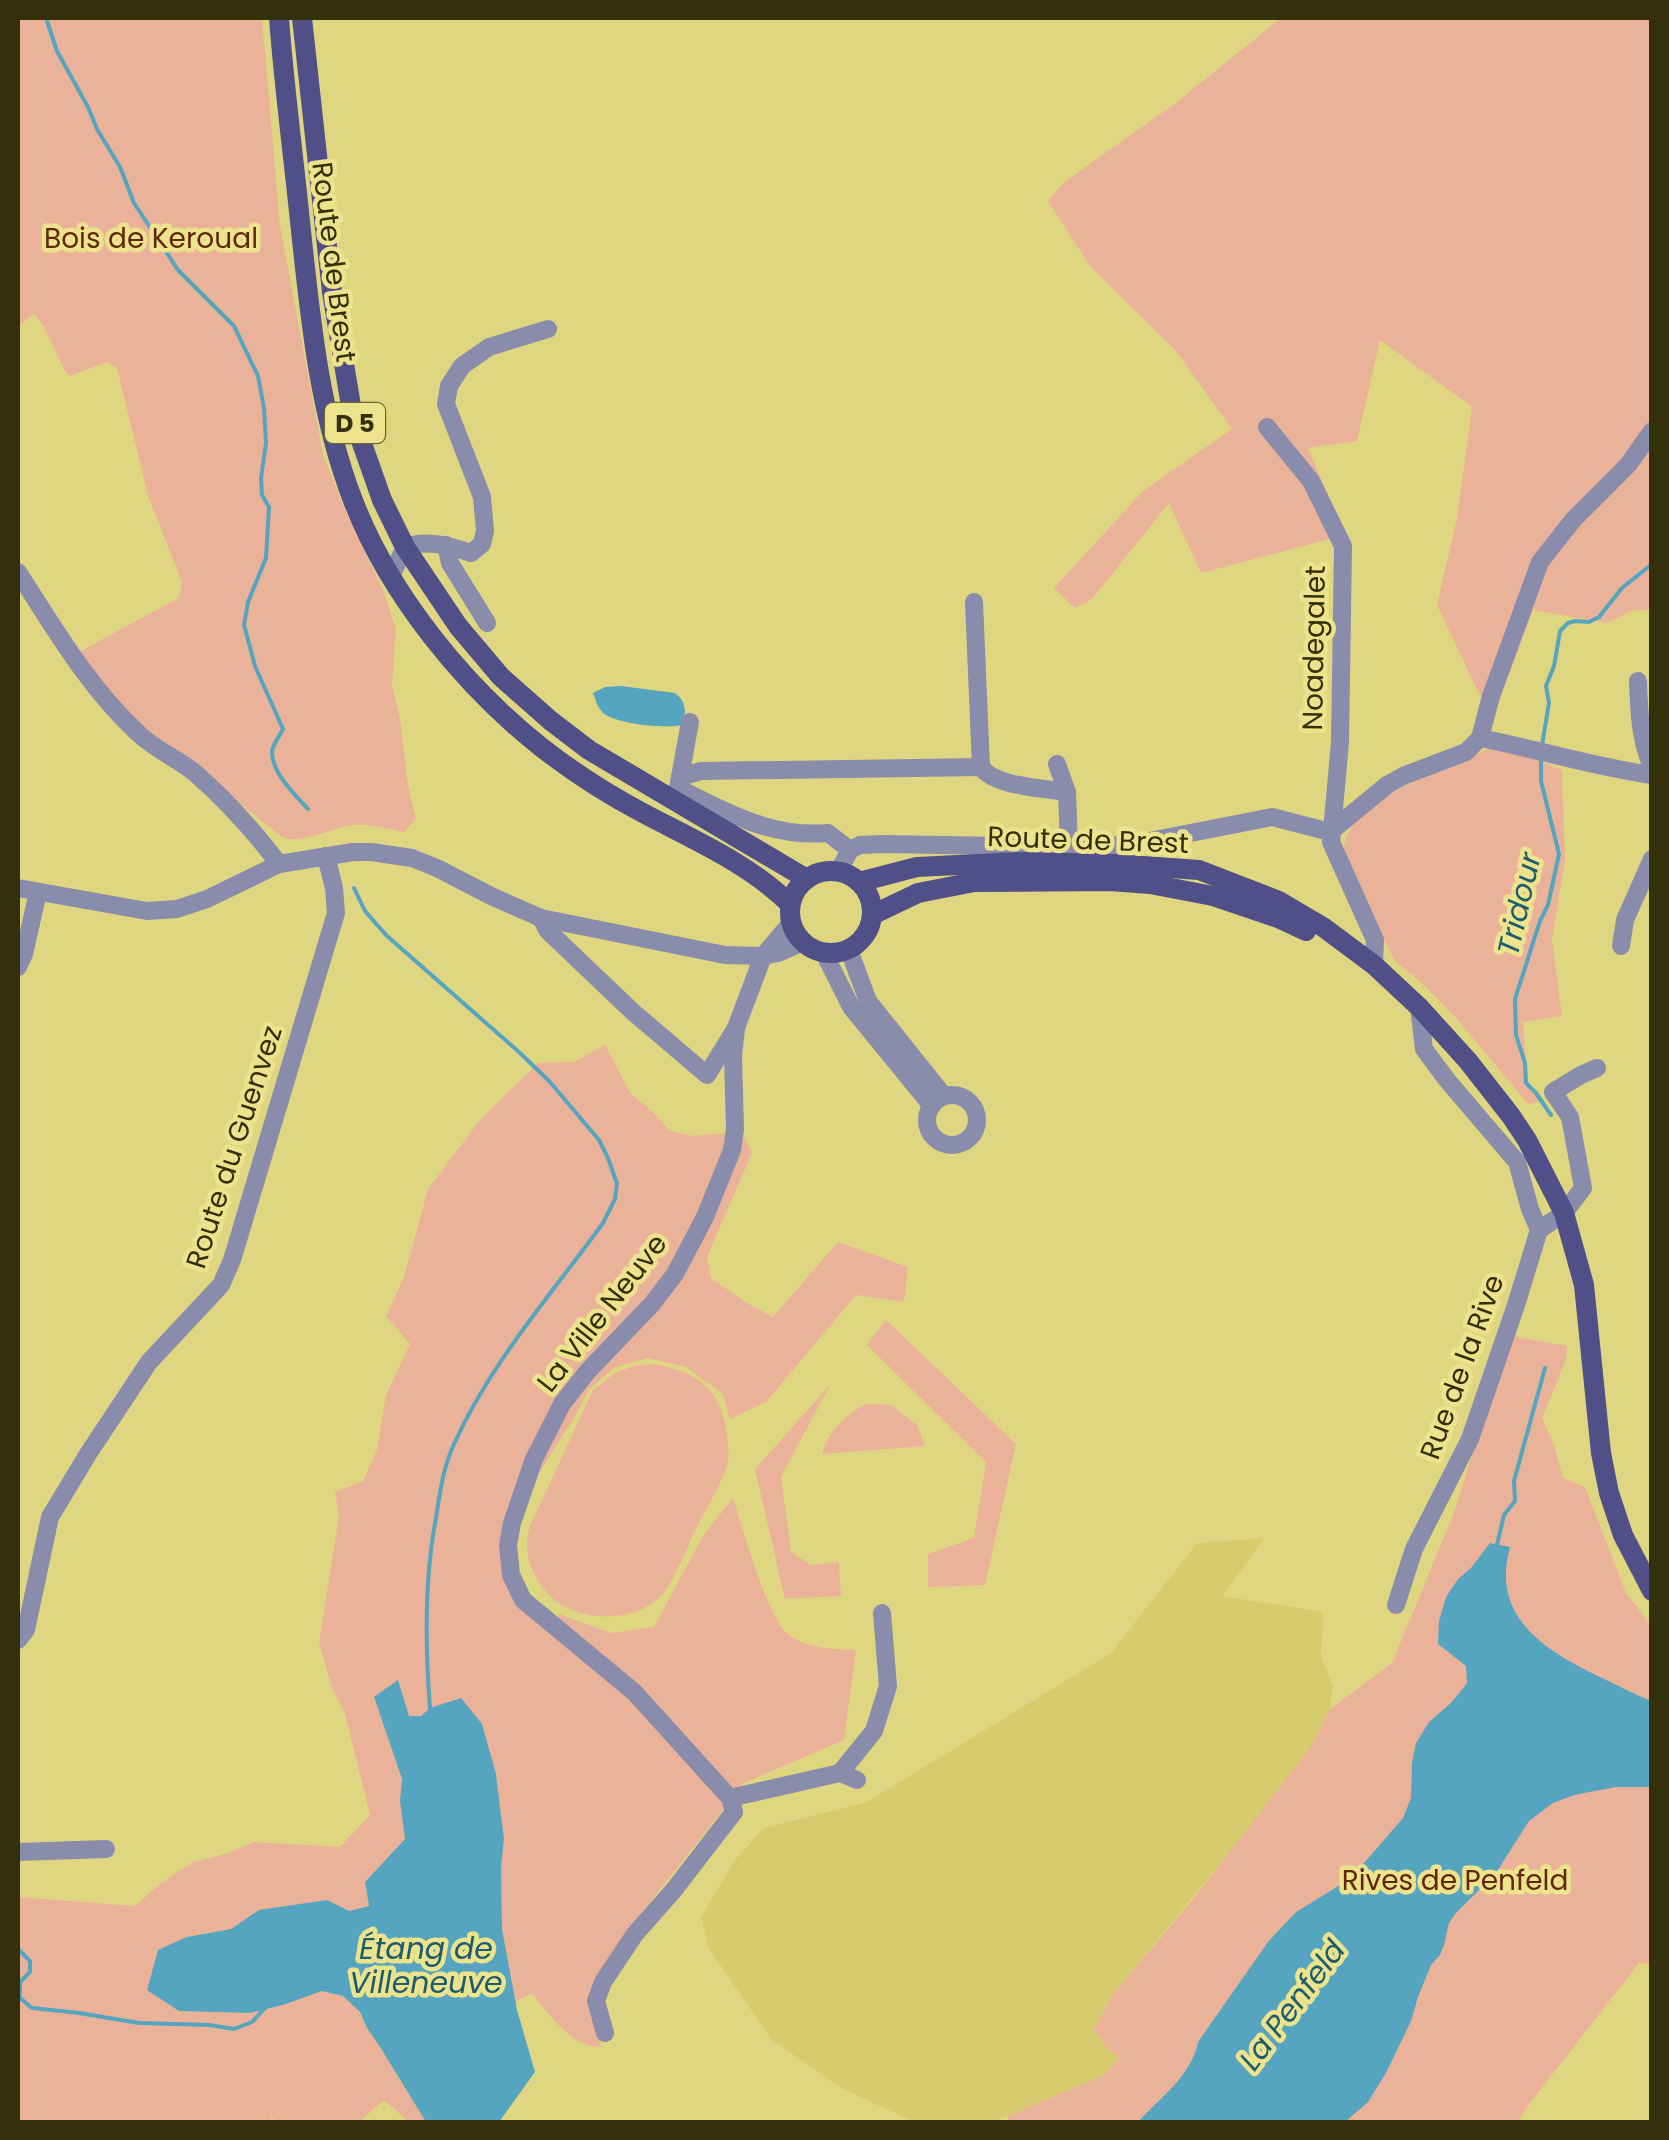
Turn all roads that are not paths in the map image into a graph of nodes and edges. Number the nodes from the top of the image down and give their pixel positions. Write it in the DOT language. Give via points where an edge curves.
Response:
graph roads {
  1 [pos="279,18"];
  2 [pos="302,18"];
  3 [pos="548,329"];
  4 [pos="1268,428"];
  5 [pos="1652,431"];
  6 [pos="446,545"];
  7 [pos="405,546"];
  8 [pos="18,572"];
  9 [pos="391,576"];
  10 [pos="974,602"];
  11 [pos="487,623"];
  12 [pos="1638,682"];
  13 [pos="690,722"];
  14 [pos="1480,738"];
  15 [pos="1057,764"];
  16 [pos="981,767"];
  17 [pos="1652,767"];
  18 [pos="1652,775"];
  19 [pos="680,777"];
  20 [pos="1068,792"];
  21 [pos="1330,832"];
  22 [pos="1068,846"];
  23 [pos="850,850"];
  24 [pos="326,856"];
  25 [pos="1652,859"];
  26 [pos="280,864"];
  27 [pos="838,872"];
  28 [pos="807,879"];
  29 [pos="859,882"];
  30 [pos="18,888"];
  31 [pos="38,892"];
  32 [pos="791,913"];
  33 [pos="872,915"];
  34 [pos="541,918"];
  35 [pos="803,942"];
  36 [pos="1622,946"];
  37 [pos="849,950"];
  38 [pos="824,953"];
  39 [pos="1356,953"];
  40 [pos="764,956"];
  41 [pos="1374,965"];
  42 [pos="18,968"];
  43 [pos="1419,1007"];
  44 [pos="736,1028"];
  45 [pos="1598,1068"];
  46 [pos="1564,1213"];
  47 [pos="1539,1230"];
  48 [pos="1652,1591"];
  49 [pos="1396,1605"];
  50 [pos="882,1613"];
  51 [pos="18,1640"];
  52 [pos="730,1798"];
  53 [pos="106,1849"];
  54 [pos="18,1852"];
  55 [pos="605,2033"];
  1 -- 9 [label="main road, Route de Brest / D 5" via="309,308 329,425 354,504"];
  2 -- 7 [label="main road, Route de Brest / D 5" via="353,418"];
  3 -- 6 [label="street" via="489,347 462,366 450,386 446,404 482,497 485,531 471,553"];
  4 -- 21 [label="street, Noadegalet" via="1311,481 1343,546 1340,742"];
  5 -- 14 [label="street" via="1540,562"];
  6 -- 7 [label="street"];
  6 -- 11 [label="street" via="450,564"];
  7 -- 9 [label="street"];
  7 -- 28 [label="main road, Route de Brest / D 5" via="458,626 501,677 552,721 589,750"];
  8 -- 26 [label="street" via="79,665 127,722 193,772"];
  9 -- 32 [label="main road, Route de Brest / D 5" via="440,647 539,746 580,776 741,865 777,890"];
  10 -- 16 [label="street"];
  12 -- 17 [label="street" via="1643,748"];
  13 -- 19 [label="street"];
  14 -- 18 [label="street"];
  14 -- 21 [label="street" via="1466,752 1387,785"];
  15 -- 20 [label="street"];
  16 -- 19 [label="street" via="701,771"];
  16 -- 20 [label="street" via="1000,780"];
  19 -- 23 [label="street" via="678,788 724,812 801,836 828,834"];
  20 -- 22 [label="street"];
  21 -- 22 [label="street" via="1272,817 1147,842"];
  21 -- 41 [label="street" via="1374,940"];
  22 -- 23 [label="street" via="882,844"];
  23 -- 27 [label="street"];
  24 -- 26 [label="street"];
  24 -- 34 [label="street" via="371,852 412,858"];
  24 -- 51 [label="street, Route du Guenvez" via="336,913 232,1260 220,1285 149,1362 50,1517 26,1630"];
  25 -- 36 [label="street" via="1624,920"];
  26 -- 31 [label="street" via="176,909 147,912"];
  27 -- 28 [label="main road"];
  27 -- 29 [label="main road"];
  28 -- 32 [label="main road" via="796,890"];
  29 -- 33 [label="main road"];
  29 -- 39 [label="main road, Route de Brest" via="917,868 1018,862 1198,870 1279,902"];
  30 -- 31 [label="street"];
  31 -- 42 [label="street"];
  32 -- 35 [label="main road"];
  32 -- 40 [label="street"];
  33 -- 37 [label="main road"];
  33 -- 39 [label="main road, Route de Brest" via="918,893 974,882 1150,884 1246,907"];
  34 -- 40 [label="street" via="725,955"];
  34 -- 44 [label="street" via="632,1012 707,1074"];
  35 -- 38 [label="main road"];
  35 -- 40 [label="street"];
  37 -- 38 [label="main road"];
  37 -- 38 [label="street" via="868,1001 938,1101 851,1007"];
  39 -- 41 [label="main road, Route de Brest"];
  40 -- 44 [label="street"];
  41 -- 43 [label="main road, Route de Brest"];
  43 -- 46 [label="main road, Route de Brest" via="1528,1140"];
  43 -- 47 [label="street" via="1424,1049 1517,1162"];
  44 -- 52 [label="street, La Ville Neuve" via="732,1150 706,1217 676,1274 562,1404 534,1459 508,1545 511,1575 524,1600 634,1692"];
  45 -- 46 [label="street" via="1554,1092 1570,1117 1583,1188"];
  46 -- 47 [label="street"];
  46 -- 48 [label="main road, Route de Brest" via="1584,1285 1609,1493"];
  47 -- 49 [label="street, Rue de la Rive" via="1470,1438 1414,1549"];
  50 -- 52 [label="street" via="888,1686 874,1732 848,1776"];
  52 -- 55 [label="street" via="734,1812 603,1982 596,2001"];
  53 -- 54 [label="street"];
}
